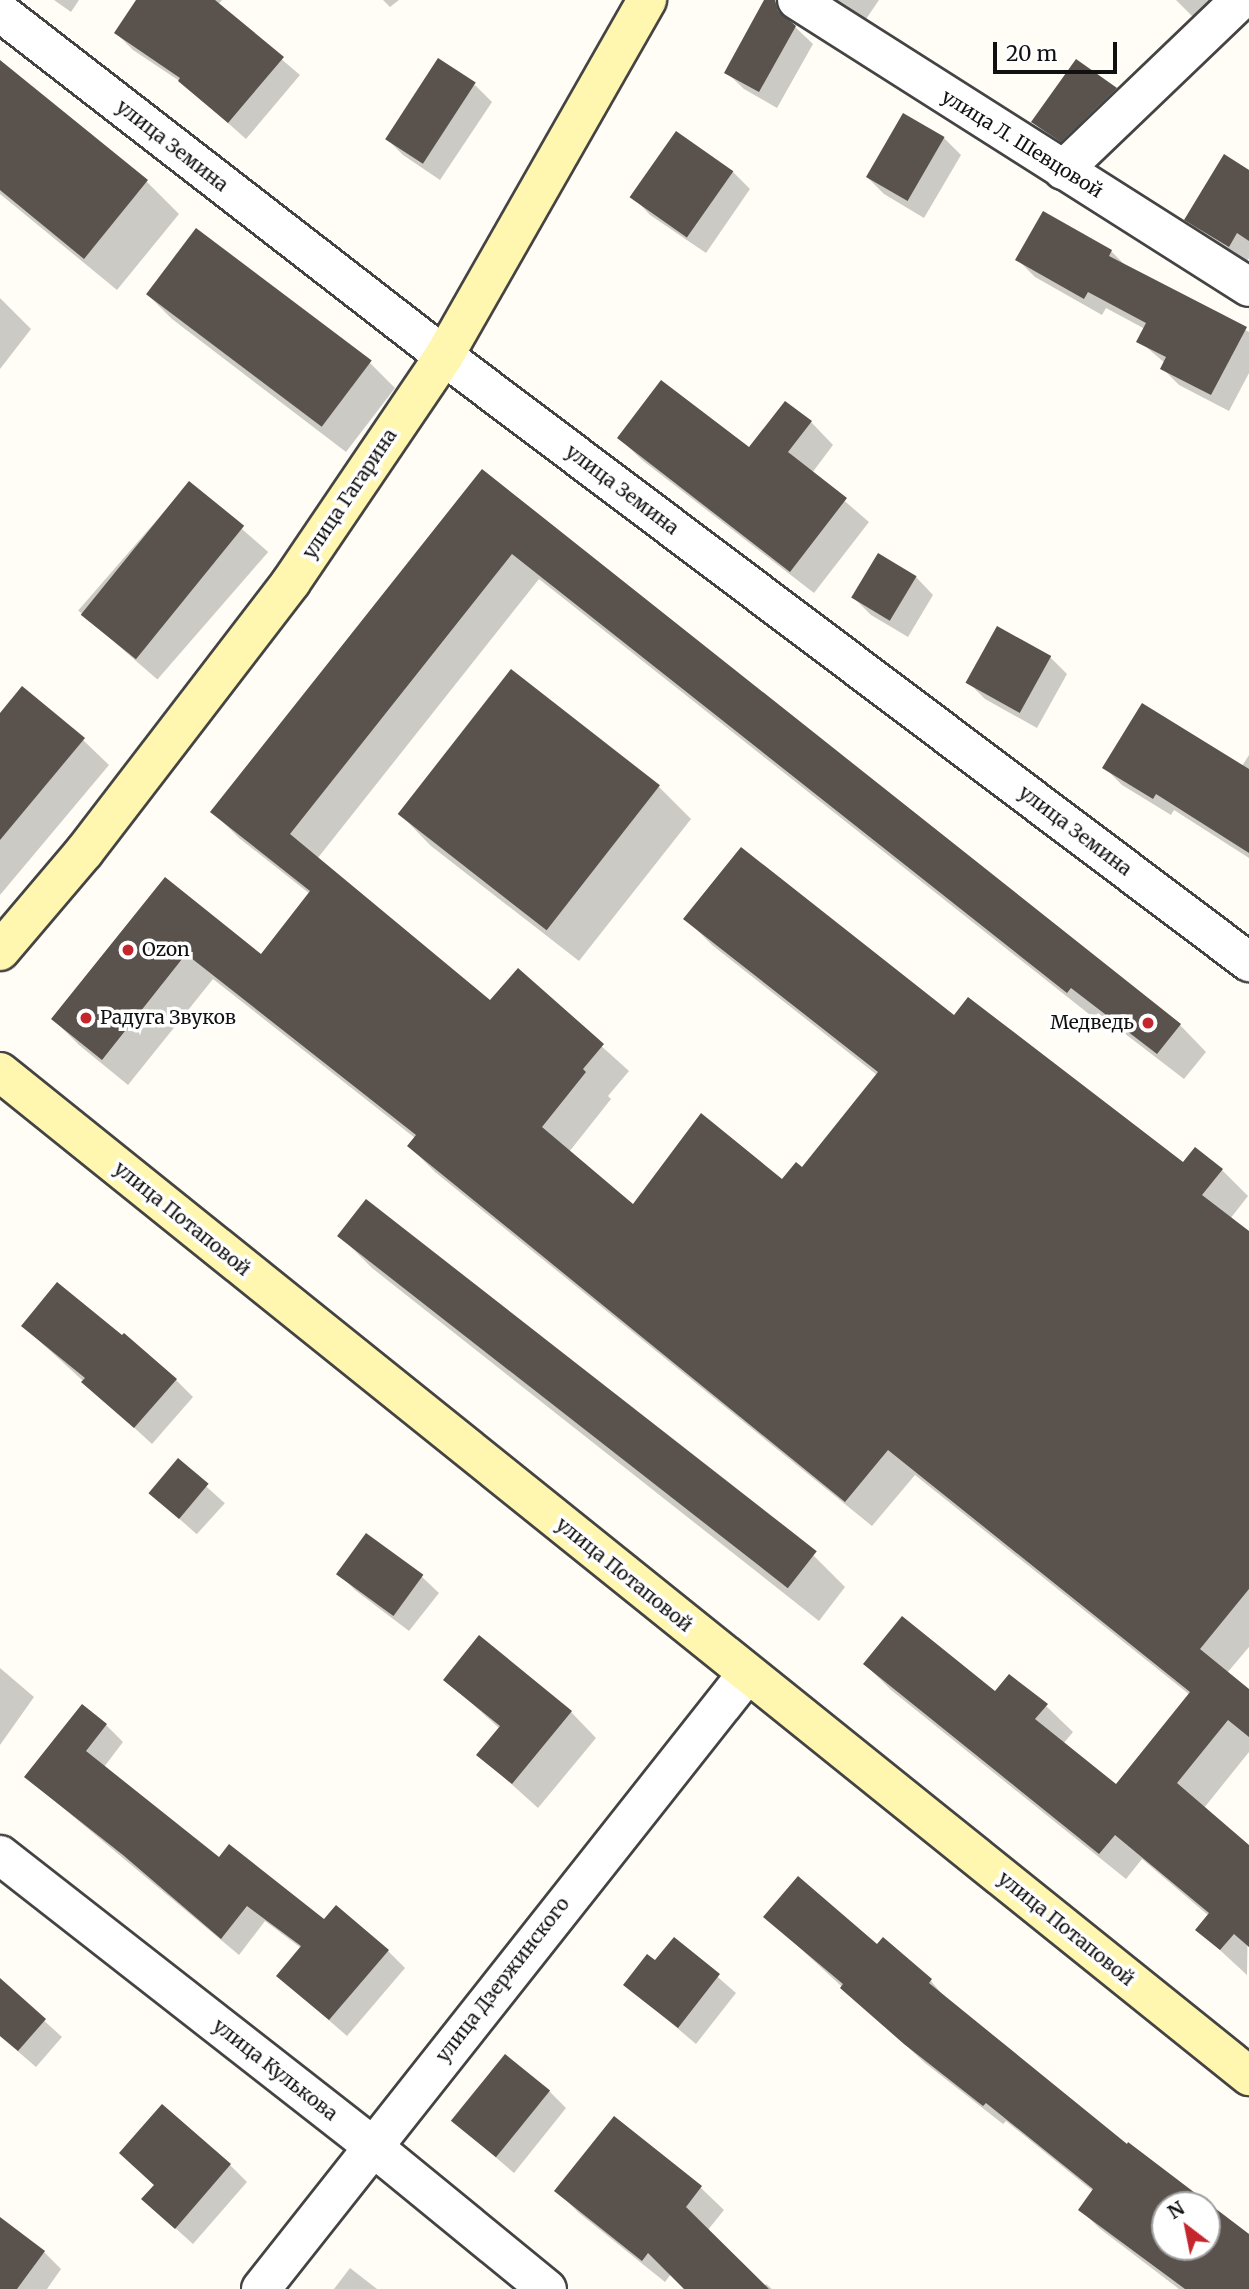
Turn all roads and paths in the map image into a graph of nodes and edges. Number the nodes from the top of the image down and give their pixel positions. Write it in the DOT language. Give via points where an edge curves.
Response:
graph roads {
  1 [pos="647,0"];
  2 [pos="797,0"];
  3 [pos="1240,0"];
  4 [pos="0,12"];
  5 [pos="1063,170"];
  6 [pos="1249,287"];
  7 [pos="444,356"];
  8 [pos="0,951"];
  9 [pos="1249,962"];
  10 [pos="0,1072"];
  11 [pos="747,1674"];
  12 [pos="0,1855"];
  13 [pos="1249,2076"];
  14 [pos="372,2146"];
  15 [pos="261,2289"];
  16 [pos="547,2289"];
  1 -- 7 [label="main road, улица Гагарина"];
  2 -- 5 [label="street, улица Л. Шевцовой"];
  3 -- 5 [label="street"];
  4 -- 7 [label="street, улица Земина"];
  5 -- 6 [label="street, улица Л. Шевцовой"];
  7 -- 8 [label="main road, улица Гагарина" via="291,582 84,852"];
  7 -- 9 [label="street, улица Земина"];
  10 -- 11 [label="main road, улица Потаповой"];
  11 -- 13 [label="main road, улица Потаповой"];
  11 -- 14 [label="street, улица Дзержинского"];
  12 -- 14 [label="street, улица Кулькова"];
  14 -- 15 [label="street, улица Дзержинского"];
  14 -- 16 [label="street, улица Кулькова"];
}
